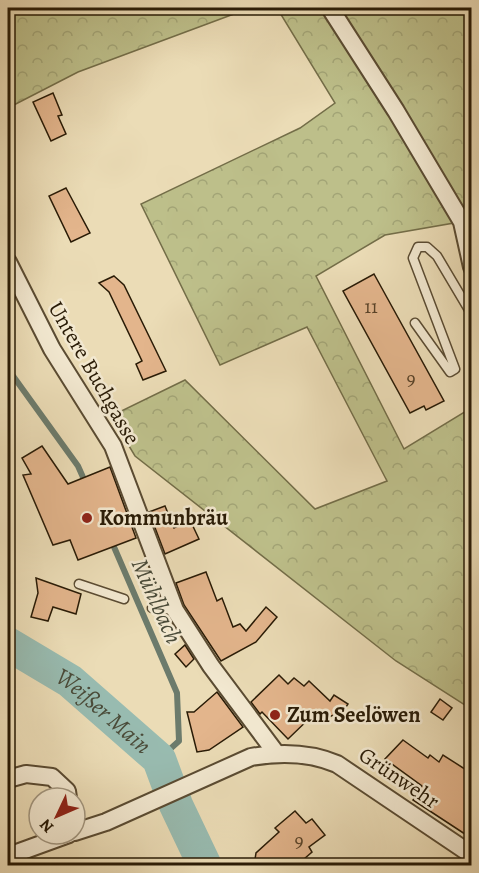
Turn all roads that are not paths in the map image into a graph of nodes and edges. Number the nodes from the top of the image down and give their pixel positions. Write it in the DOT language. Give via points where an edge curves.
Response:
graph roads {
  1 [pos="330,8"];
  2 [pos="8,262"];
  3 [pos="471,267"];
  4 [pos="471,315"];
  5 [pos="415,324"];
  6 [pos="79,584"];
  7 [pos="124,599"];
  8 [pos="153,608"];
  9 [pos="175,610"];
  10 [pos="276,753"];
  11 [pos="8,778"];
  12 [pos="62,786"];
  13 [pos="87,828"];
  14 [pos="35,846"];
  15 [pos="10,855"];
  16 [pos="471,855"];
  1 -- 3 [label="street" via="462,222"];
  2 -- 9 [label="street, Untere Buchgasse" via="52,349 113,446"];
  4 -- 5 [label="lane" via="437,256 427,247 418,247 413,258 455,369 450,372"];
  6 -- 7 [label="lane"];
  8 -- 9 [label="lane"];
  9 -- 10 [label="street"];
  10 -- 13 [label="street, Grünwehr" via="218,771"];
  10 -- 16 [label="street, Grünwehr" via="321,757 337,764"];
  11 -- 12 [label="street" via="26,774 52,777"];
  14 -- 15 [label="street"];
}
